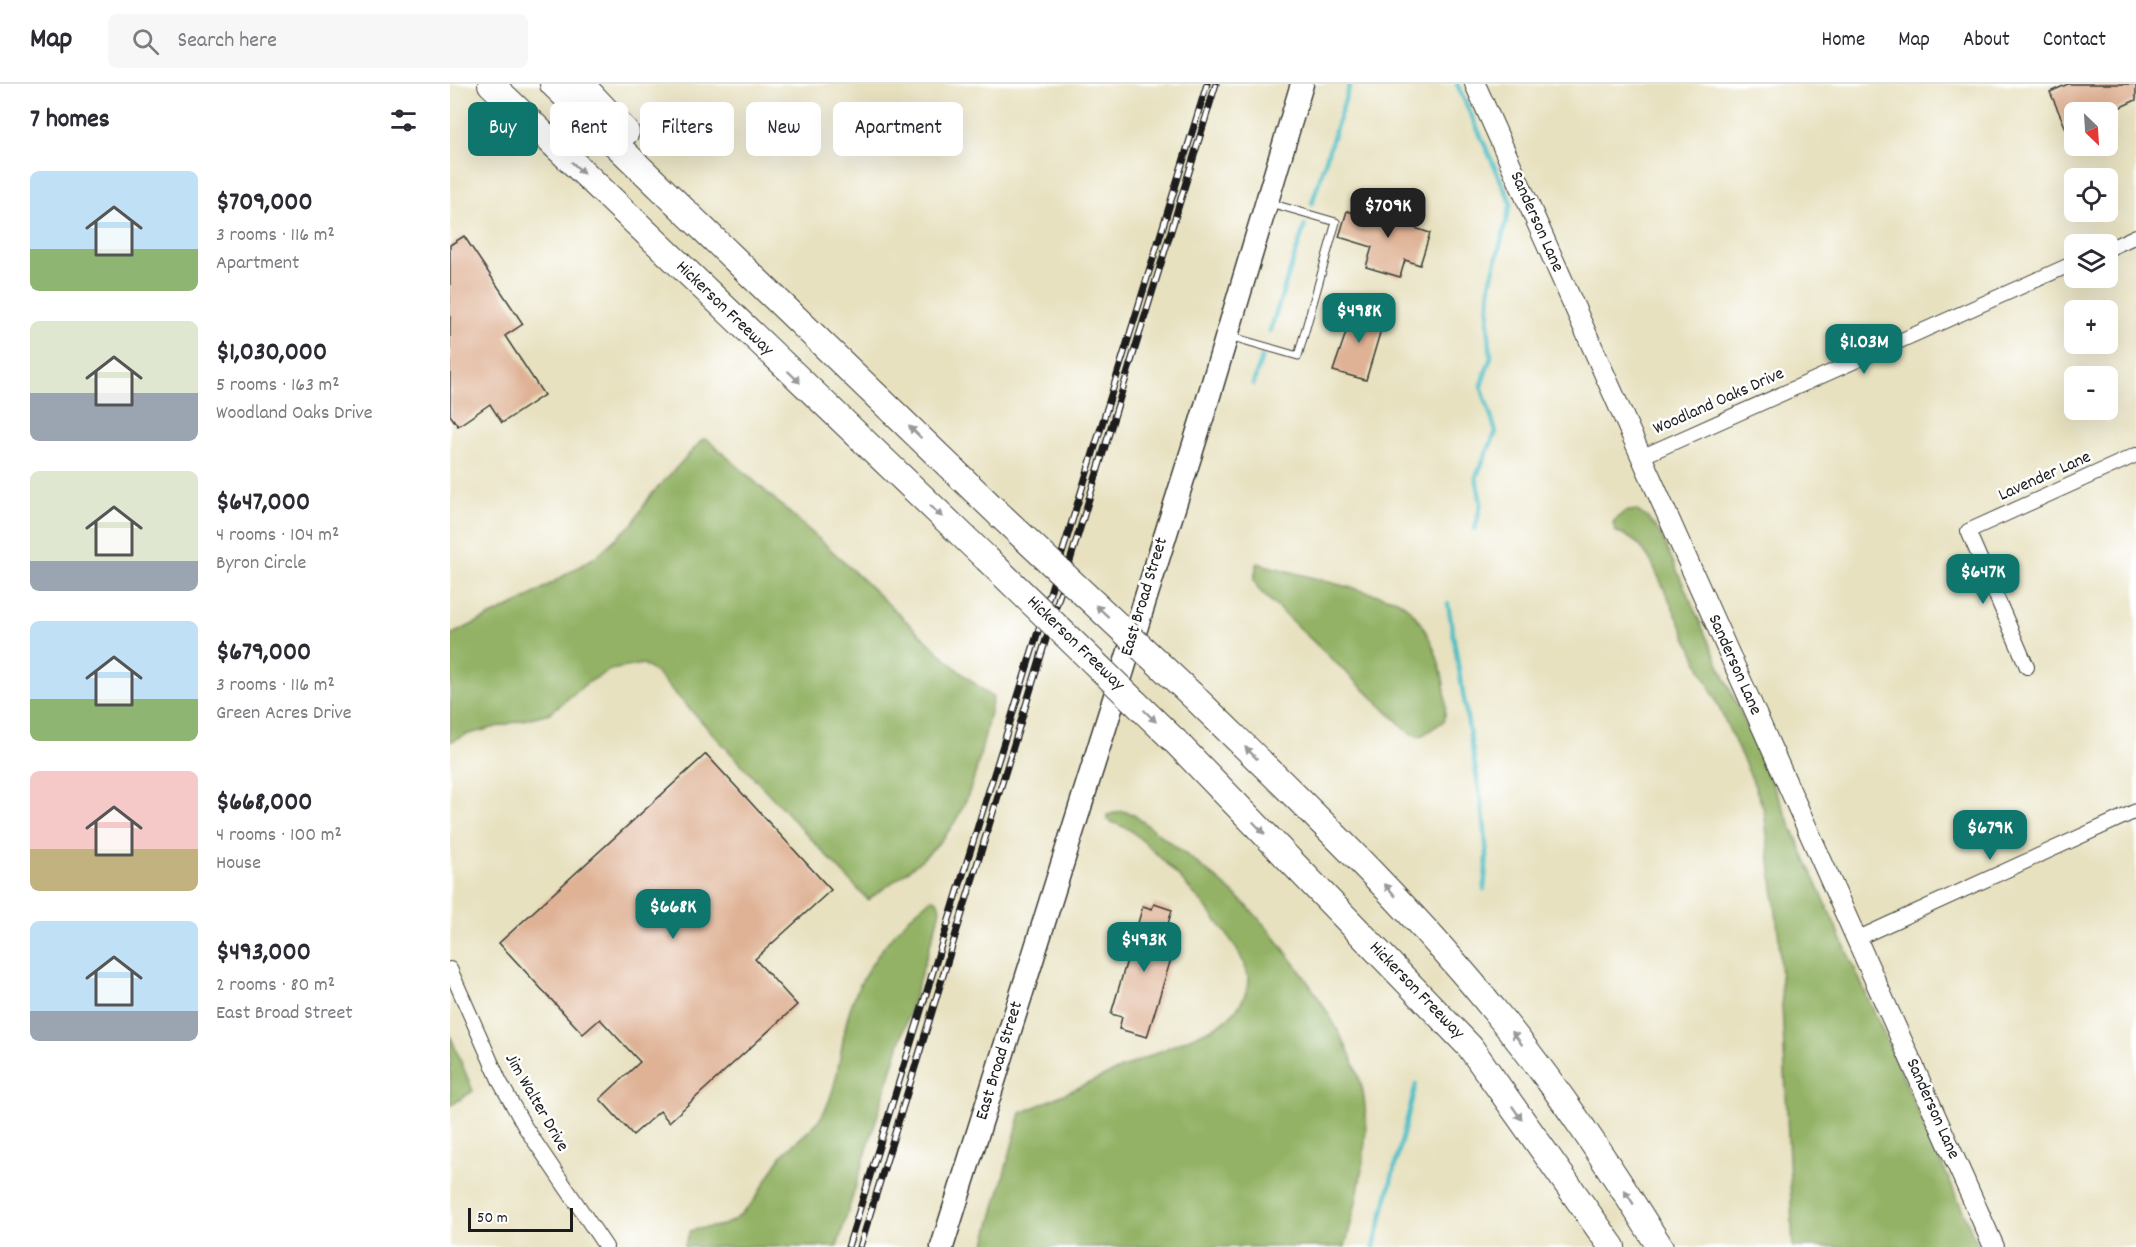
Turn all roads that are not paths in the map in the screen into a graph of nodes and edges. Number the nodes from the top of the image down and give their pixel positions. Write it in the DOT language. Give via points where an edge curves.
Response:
graph roads {
  1 [pos="491,84"];
  2 [pos="553,84"];
  3 [pos="581,84"];
  4 [pos="1302,84"];
  5 [pos="1475,84"];
  6 [pos="1267,202"];
  7 [pos="2136,236"];
  8 [pos="2118,244"];
  9 [pos="2064,267"];
  10 [pos="1227,336"];
  11 [pos="836,355"];
  12 [pos="2136,455"];
  13 [pos="1641,457"];
  14 [pos="2027,667"];
  15 [pos="2136,811"];
  16 [pos="1856,939"];
  17 [pos="450,969"];
  18 [pos="606,1247"];
  19 [pos="942,1247"];
  20 [pos="1612,1247"];
  21 [pos="1660,1247"];
  22 [pos="1994,1247"];
  1 -- 20 [label="highway, Hickerson Freeway, one-way, bridge" via="1175,741 1470,1047"];
  2 -- 11 [label="highway"];
  3 -- 11 [label="highway"];
  4 -- 6 [label="main road, East Broad Street"];
  5 -- 13 [label="street, Sanderson Lane"];
  6 -- 10 [label="main road, East Broad Street"];
  6 -- 10 [label="lane" via="1336,222 1298,356"];
  7 -- 8 [label="street"];
  9 -- 13 [label="street, Woodland Oaks Drive"];
  10 -- 19 [label="main road, East Broad Street"];
  21 -- 11 [label="highway, one-way, bridge" via="1591,1137 1499,1015 1383,883"];
  12 -- 14 [label="street, Lavender Lane" via="1968,531"];
  13 -- 16 [label="street, Sanderson Lane"];
  15 -- 16 [label="street"];
  16 -- 22 [label="street, Sanderson Lane"];
  17 -- 18 [label="street, Jim Walter Drive" via="500,1082 525,1127"];
}
